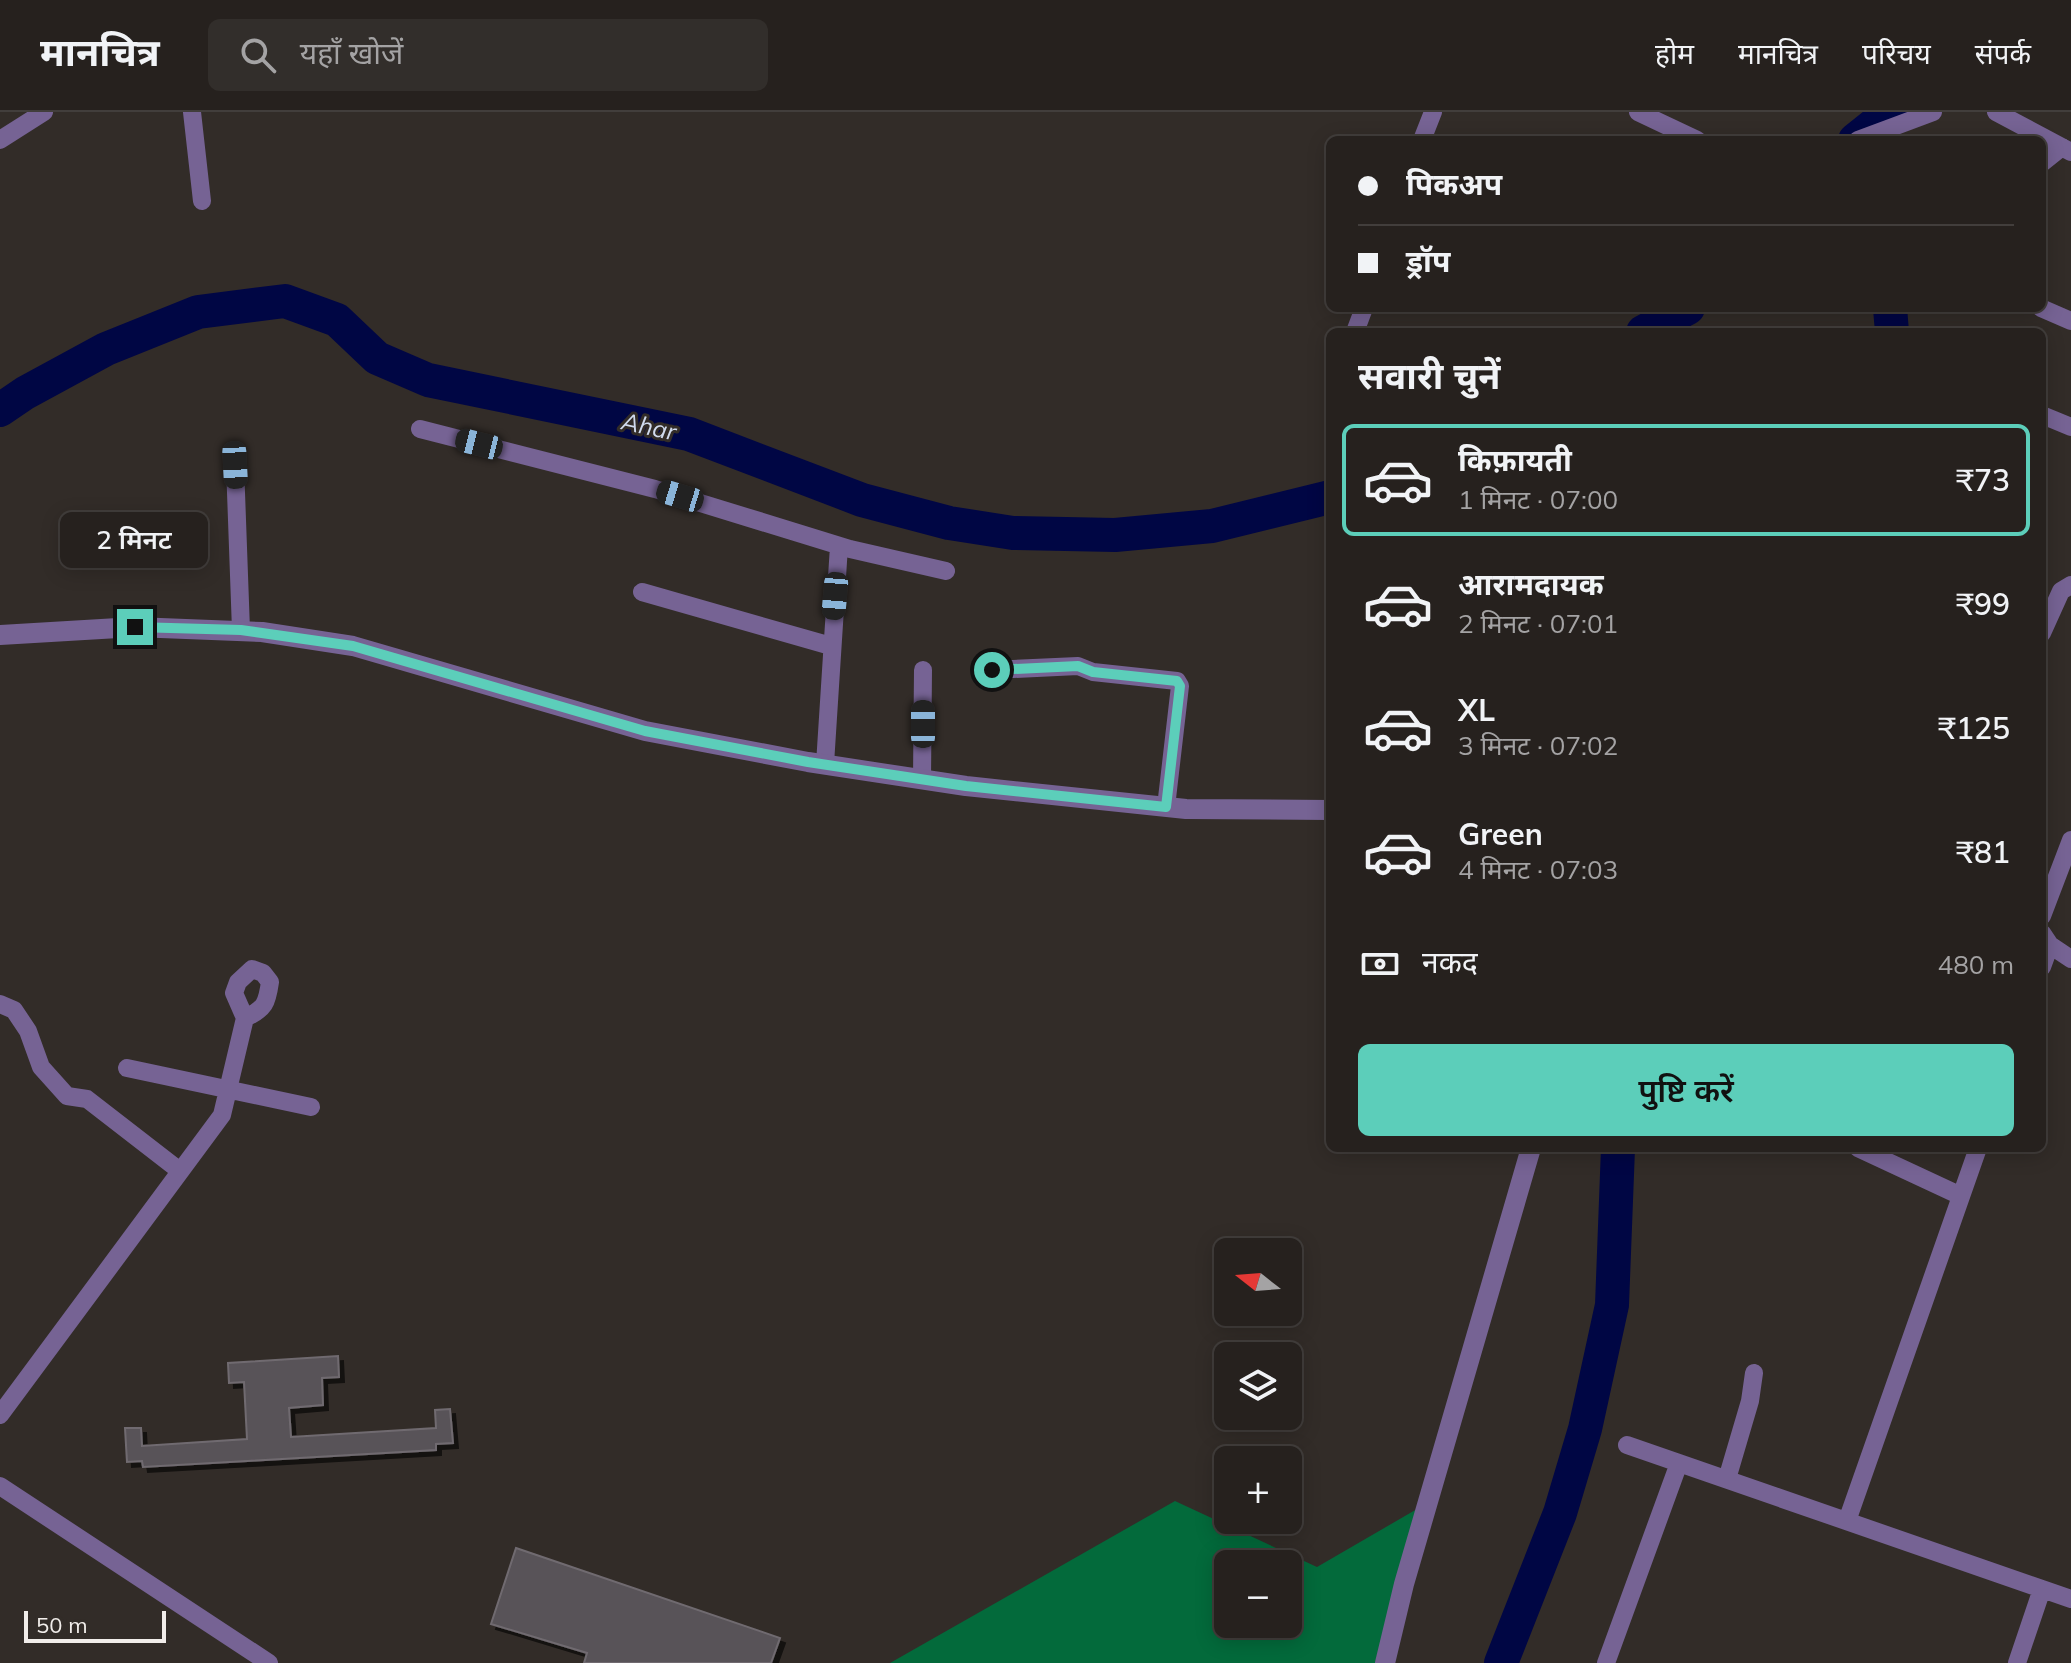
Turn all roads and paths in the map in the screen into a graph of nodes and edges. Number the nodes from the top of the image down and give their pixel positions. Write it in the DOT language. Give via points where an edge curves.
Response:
graph roads {
  1 [pos="44,112"];
  2 [pos="192,112"];
  3 [pos="1433,112"];
  4 [pos="1638,112"];
  5 [pos="1933,112"];
  6 [pos="1996,112"];
  7 [pos="1424,136"];
  8 [pos="1689,136"];
  9 [pos="1869,136"];
  10 [pos="2041,136"];
  11 [pos="2046,138"];
  12 [pos="0,140"];
  13 [pos="2066,149"];
  14 [pos="2046,161"];
  15 [pos="202,201"];
  16 [pos="2046,310"];
  17 [pos="2071,321"];
  18 [pos="2046,417"];
  19 [pos="2071,427"];
  20 [pos="420,429"];
  21 [pos="235,465"];
  22 [pos="839,546"];
  23 [pos="946,571"];
  24 [pos="2071,585"];
  25 [pos="642,592"];
  26 [pos="2046,624"];
  27 [pos="241,630"];
  28 [pos="0,635"];
  29 [pos="831,646"];
  30 [pos="923,670"];
  31 [pos="992,670"];
  32 [pos="825,764"];
  33 [pos="922,779"];
  34 [pos="1166,807"];
  35 [pos="1326,810"];
  36 [pos="2071,840"];
  37 [pos="2046,906"];
  38 [pos="2046,939"];
  39 [pos="2071,959"];
  40 [pos="0,1004"];
  41 [pos="245,1018"];
  42 [pos="127,1068"];
  43 [pos="227,1091"];
  44 [pos="311,1107"];
  45 [pos="1530,1152"];
  46 [pos="1867,1152"];
  47 [pos="1975,1152"];
  48 [pos="180,1171"];
  49 [pos="1961,1196"];
  50 [pos="1754,1373"];
  51 [pos="0,1415"];
  52 [pos="1627,1445"];
  53 [pos="1679,1463"];
  54 [pos="1727,1479"];
  55 [pos="0,1486"];
  56 [pos="1847,1521"];
  57 [pos="2042,1589"];
  58 [pos="2071,1599"];
  59 [pos="269,1663"];
  60 [pos="1385,1663"];
  61 [pos="1606,1663"];
  62 [pos="2017,1663"];
  1 -- 12 [label="street"];
  2 -- 15 [label="street"];
  3 -- 7 [label="street"];
  4 -- 8 [label="street"];
  5 -- 9 [label="street"];
  6 -- 10 [label="street"];
  11 -- 13 [label="street"];
  13 -- 14 [label="street"];
  16 -- 17 [label="street"];
  18 -- 19 [label="street"];
  20 -- 22 [label="street" via="655,489"];
  21 -- 27 [label="street"];
  22 -- 23 [label="street"];
  22 -- 29 [label="street"];
  24 -- 26 [label="street" via="2061,591"];
  25 -- 29 [label="street"];
  27 -- 28 [label="street" via="135,627"];
  27 -- 32 [label="street" via="353,646 645,731"];
  29 -- 32 [label="street"];
  30 -- 33 [label="street"];
  31 -- 34 [label="street" via="1078,666 1177,681"];
  32 -- 33 [label="street"];
  33 -- 34 [label="street"];
  34 -- 35 [label="street"];
  36 -- 37 [label="street"];
  38 -- 39 [label="street"];
  40 -- 48 [label="street" via="14,1010 41,1067 67,1096 87,1099"];
  41 -- 43 [label="street"];
  42 -- 43 [label="street"];
  43 -- 44 [label="street"];
  43 -- 48 [label="street" via="222,1115"];
  45 -- 60 [label="street"];
  46 -- 49 [label="street"];
  47 -- 49 [label="street"];
  48 -- 51 [label="street"];
  49 -- 56 [label="street"];
  50 -- 54 [label="street"];
  52 -- 53 [label="street"];
  53 -- 54 [label="street"];
  53 -- 61 [label="street"];
  54 -- 56 [label="street"];
  55 -- 59 [label="street"];
  56 -- 57 [label="street"];
  57 -- 58 [label="street"];
  57 -- 62 [label="street"];
}
